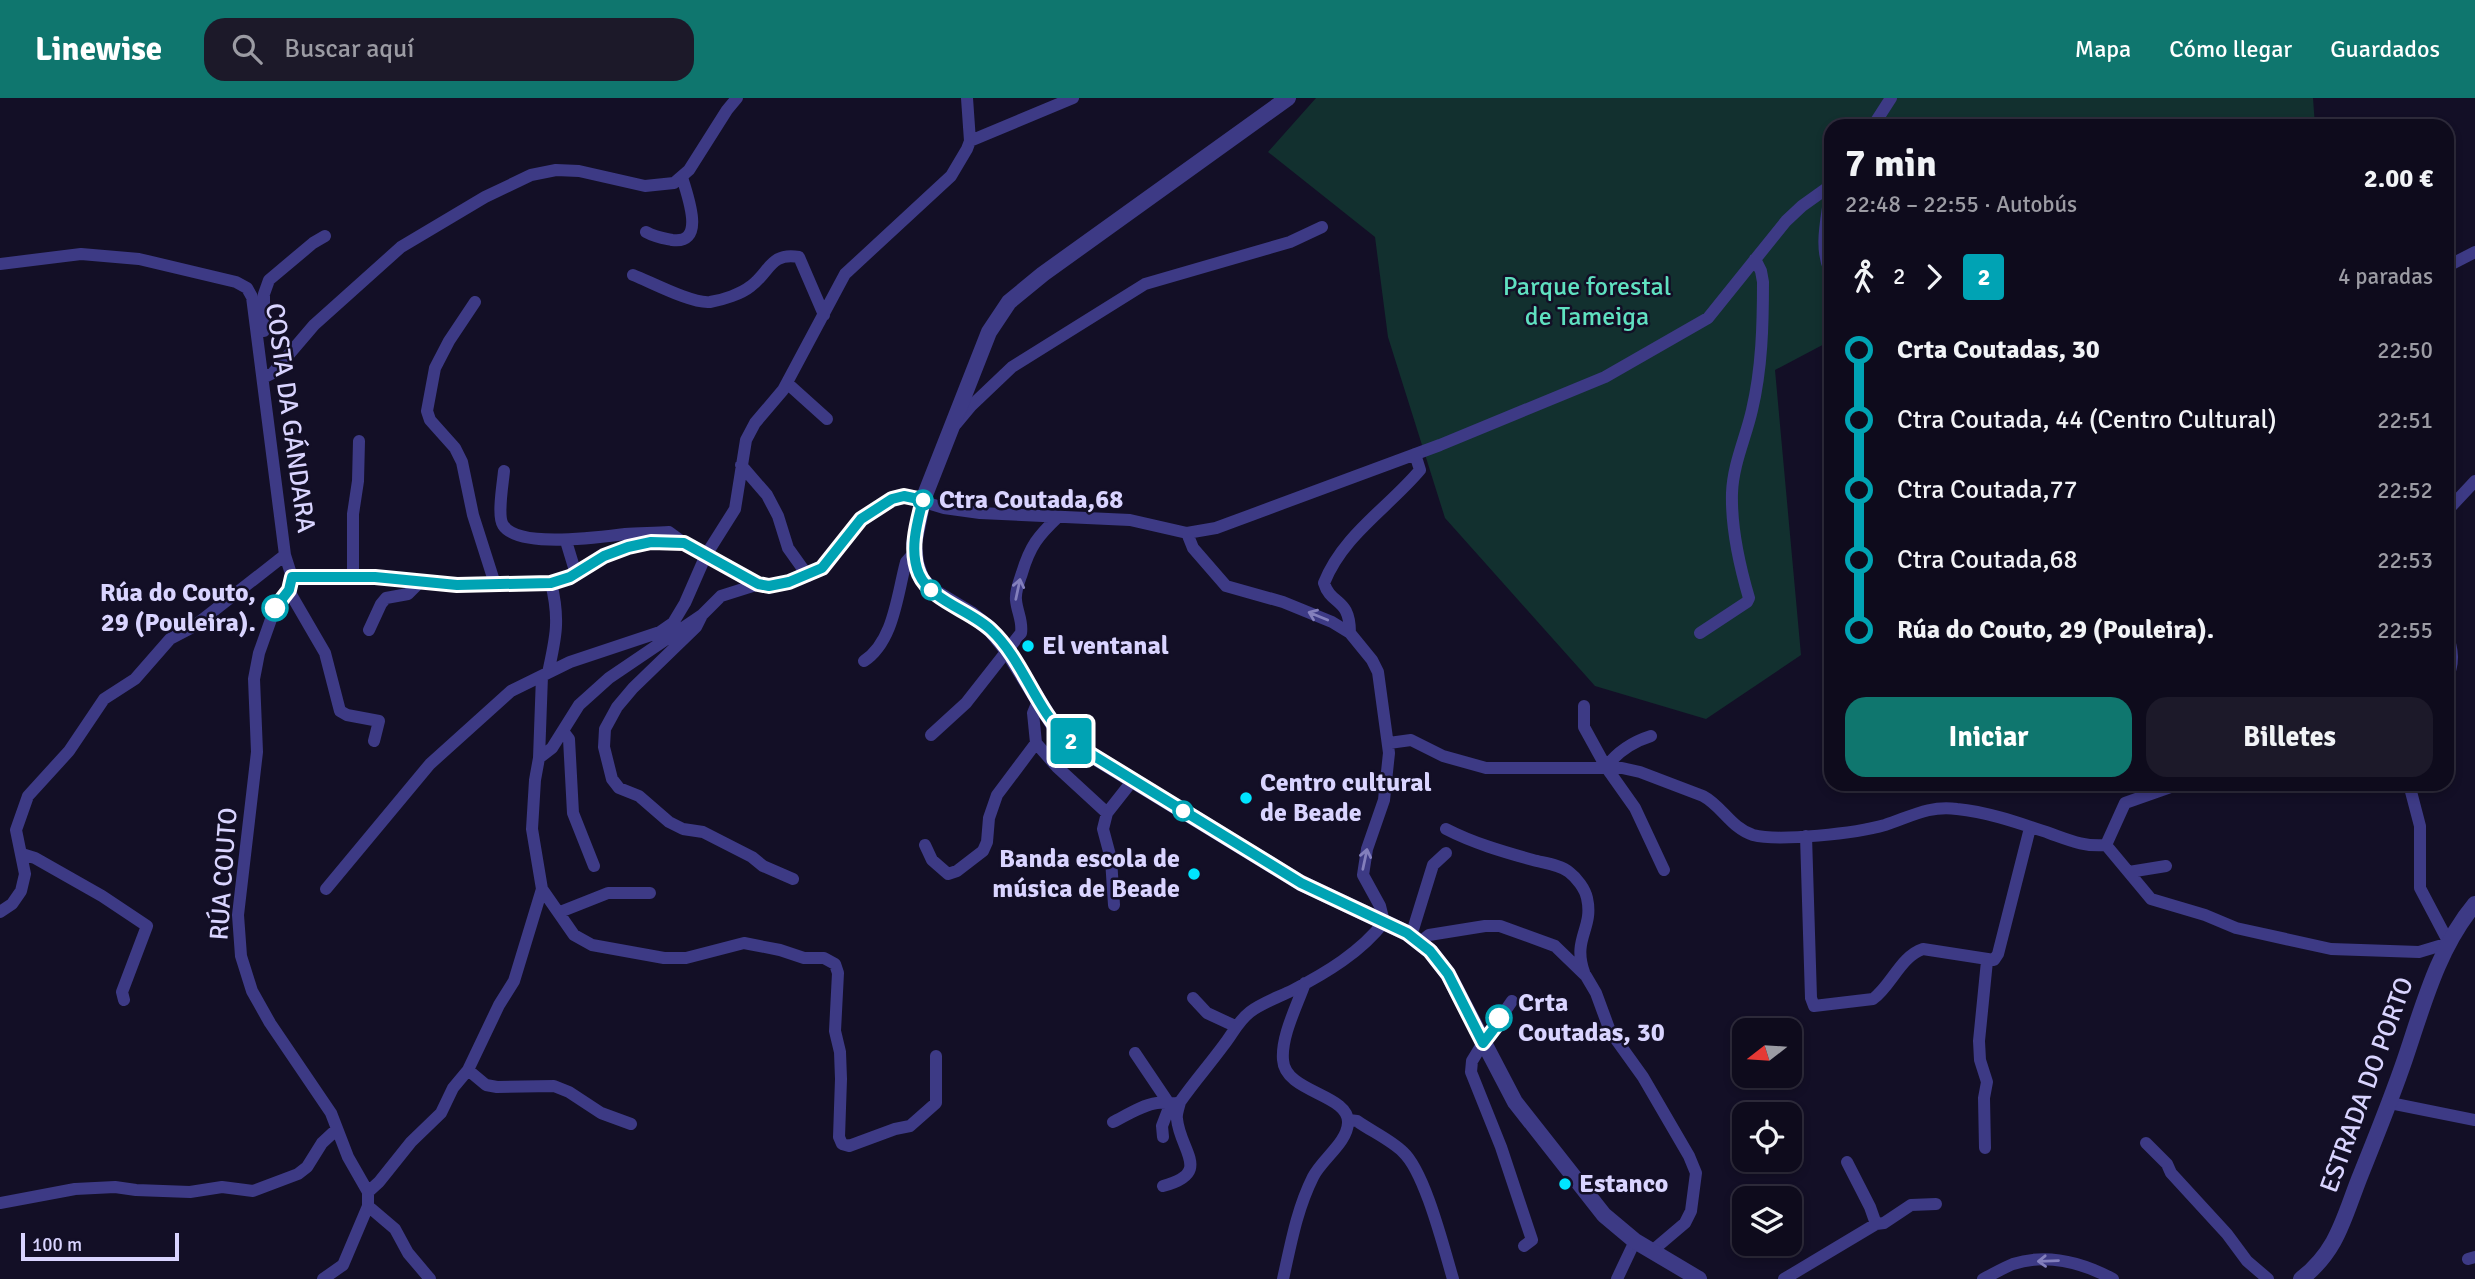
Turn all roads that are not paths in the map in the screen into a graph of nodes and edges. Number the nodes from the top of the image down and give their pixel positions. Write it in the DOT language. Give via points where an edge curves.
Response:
graph roads {
  1 [pos="737,98"];
  2 [pos="967,98"];
  3 [pos="1073,98"];
  4 [pos="1288,98"];
  5 [pos="1891,98"];
  6 [pos="1878,119"];
  7 [pos="970,141"];
  8 [pos="682,177"];
  9 [pos="1824,190"];
  10 [pos="1322,227"];
  11 [pos="646,232"];
  12 [pos="325,236"];
  13 [pos="2475,252"];
  14 [pos="1755,259"];
  15 [pos="2454,263"];
  16 [pos="0,264"];
  17 [pos="633,275"];
  18 [pos="475,302"];
  19 [pos="824,315"];
  20 [pos="260,358"];
  21 [pos="262,378"];
  22 [pos="787,383"];
  23 [pos="827,419"];
  24 [pos="951,430"];
  25 [pos="359,441"];
  26 [pos="1415,454"];
  27 [pos="741,465"];
  28 [pos="504,471"];
  29 [pos="2475,481"];
  30 [pos="923,500"];
  31 [pos="2454,502"];
  32 [pos="1058,516"];
  33 [pos="1187,533"];
  34 [pos="566,541"];
  35 [pos="684,543"];
  36 [pos="914,553"];
  37 [pos="285,555"];
  38 [pos="706,555"];
  39 [pos="576,574"];
  40 [pos="808,576"];
  41 [pos="292,577"];
  42 [pos="353,577"];
  43 [pos="420,583"];
  44 [pos="551,583"];
  45 [pos="495,584"];
  46 [pos="758,584"];
  47 [pos="289,590"];
  48 [pos="702,615"];
  49 [pos="369,630"];
  50 [pos="660,632"];
  51 [pos="1349,633"];
  52 [pos="1700,633"];
  53 [pos="1008,651"];
  54 [pos="864,661"];
  55 [pos="631,664"];
  56 [pos="544,677"];
  57 [pos="1038,702"];
  58 [pos="1584,706"];
  59 [pos="563,731"];
  60 [pos="931,735"];
  61 [pos="1651,736"];
  62 [pos="374,741"];
  63 [pos="1036,743"];
  64 [pos="1389,743"];
  65 [pos="539,758"];
  66 [pos="1606,767"];
  67 [pos="1133,780"];
  68 [pos="2159,791"];
  69 [pos="2411,791"];
  70 [pos="1107,813"];
  71 [pos="2030,828"];
  72 [pos="1446,829"];
  73 [pos="1806,836"];
  74 [pos="925,845"];
  75 [pos="2106,845"];
  76 [pos="1446,853"];
  77 [pos="22,854"];
  78 [pos="594,866"];
  79 [pos="2166,866"];
  80 [pos="1664,870"];
  81 [pos="2129,872"];
  82 [pos="793,879"];
  83 [pos="542,889"];
  84 [pos="326,890"];
  85 [pos="650,893"];
  86 [pos="2475,904"];
  87 [pos="1114,905"];
  88 [pos="0,912"];
  89 [pos="560,912"];
  90 [pos="1384,922"];
  91 [pos="1415,939"];
  92 [pos="2449,943"];
  93 [pos="1987,961"];
  94 [pos="1586,976"];
  95 [pos="1305,984"];
  96 [pos="1193,998"];
  97 [pos="124,1000"];
  98 [pos="1512,1000"];
  99 [pos="1235,1026"];
  100 [pos="1483,1043"];
  101 [pos="1135,1053"];
  102 [pos="936,1056"];
  103 [pos="468,1070"];
  104 [pos="2390,1103"];
  105 [pos="1175,1104"];
  106 [pos="2475,1119"];
  107 [pos="1349,1120"];
  108 [pos="1113,1122"];
  109 [pos="631,1124"];
  110 [pos="337,1129"];
  111 [pos="1163,1137"];
  112 [pos="2146,1143"];
  113 [pos="1985,1148"];
  114 [pos="1847,1162"];
  115 [pos="1163,1186"];
  116 [pos="368,1192"];
  117 [pos="0,1203"];
  118 [pos="1936,1204"];
  119 [pos="368,1206"];
  120 [pos="1876,1224"];
  121 [pos="1634,1241"];
  122 [pos="1524,1246"];
  123 [pos="1652,1251"];
  124 [pos="343,1265"];
  125 [pos="323,1279"];
  126 [pos="348,1279"];
  127 [pos="430,1279"];
  128 [pos="1283,1279"];
  129 [pos="1453,1279"];
  130 [pos="1618,1279"];
  131 [pos="1699,1279"];
  132 [pos="1784,1279"];
  133 [pos="1983,1279"];
  134 [pos="2113,1279"];
  135 [pos="2268,1279"];
  136 [pos="2301,1279"];
  1 -- 8 [label="street"];
  2 -- 7 [label="street"];
  3 -- 7 [label="street"];
  4 -- 24 [label="street" via="1009,302 989,332"];
  5 -- 6 [label="street"];
  7 -- 19 [label="street" via="951,176 845,274"];
  8 -- 11 [label="street" via="692,232 681,241"];
  8 -- 21 [label="street" via="674,183 645,186 556,170 531,175 485,197 401,247 314,326 273,373"];
  9 -- 14 [label="street" via="1801,206"];
  10 -- 24 [label="street" via="1290,243 1145,284 1012,367"];
  12 -- 20 [label="street" via="269,280 264,294 265,349"];
  13 -- 15 [label="street"];
  14 -- 26 [label="street" via="1708,318 1605,377"];
  14 -- 52 [label="street" via="1763,282 1759,366 1732,495 1736,547 1749,598"];
  16 -- 20 [label="street, COSTA DA GÁNDARA" via="81,254 139,258 236,282 252,297"];
  17 -- 19 [label="street" via="709,302 742,292 774,260 786,255 799,257"];
  18 -- 45 [label="street" via="435,368 427,411 462,462"];
  19 -- 22 [label="street"];
  20 -- 21 [label="street, COSTA DA GÁNDARA"];
  21 -- 37 [label="street, COSTA DA GÁNDARA"];
  22 -- 23 [label="street"];
  22 -- 27 [label="street" via="755,423"];
  24 -- 30 [label="street"];
  25 -- 42 [label="street"];
  26 -- 33 [label="street" via="1216,528"];
  26 -- 51 [label="street" via="1420,470 1353,535 1324,583 1326,591 1346,609"];
  27 -- 38 [label="street" via="735,509"];
  27 -- 40 [label="street" via="767,495 788,548"];
  28 -- 34 [label="street" via="503,526 512,533"];
  29 -- 31 [label="street"];
  30 -- 32 [label="street" via="979,513"];
  30 -- 36 [label="street"];
  30 -- 40 [label="street" via="892,499 861,519 822,568"];
  32 -- 33 [label="street" via="1130,520"];
  53 -- 32 [label="street, one-way" via="1021,633 1016,593 1030,548"];
  51 -- 33 [label="street, one-way" via="1283,602 1226,586 1193,548"];
  34 -- 35 [label="street" via="669,532"];
  34 -- 39 [label="street"];
  35 -- 38 [label="street"];
  35 -- 39 [label="street" via="628,547"];
  36 -- 53 [label="street" via="925,584 981,622"];
  36 -- 54 [label="street" via="905,562 886,635 876,653"];
  37 -- 41 [label="street, COSTA DA GÁNDARA"];
  37 -- 77 [label="street" via="193,627 170,639 135,679 104,699 69,751 28,796 16,830"];
  38 -- 46 [label="street"];
  38 -- 50 [label="street" via="685,603 673,623"];
  39 -- 44 [label="street"];
  40 -- 46 [label="street" via="769,586"];
  41 -- 42 [label="street"];
  41 -- 47 [label="street, RÚA COUTO"];
  42 -- 43 [label="street"];
  43 -- 45 [label="street"];
  43 -- 49 [label="street" via="408,594 386,598"];
  44 -- 45 [label="street"];
  44 -- 56 [label="street" via="557,630"];
  46 -- 48 [label="street" via="721,596"];
  47 -- 62 [label="street" via="326,653 340,711 379,721"];
  47 -- 110 [label="street, RÚA COUTO" via="275,608 254,679 257,752 238,915 241,956 270,1023"];
  48 -- 55 [label="street"];
  48 -- 82 [label="street" via="696,627 617,707 604,738 611,779 669,822 703,832"];
  50 -- 55 [label="street" via="634,654"];
  50 -- 56 [label="street" via="570,662"];
  51 -- 64 [label="street" via="1378,672"];
  53 -- 57 [label="street"];
  53 -- 60 [label="street" via="966,703"];
  55 -- 59 [label="street" via="579,705"];
  56 -- 65 [label="street"];
  56 -- 84 [label="street" via="511,691 430,764"];
  57 -- 63 [label="street" via="1033,713"];
  57 -- 67 [label="street" via="1068,740"];
  58 -- 66 [label="street" via="1584,727"];
  59 -- 65 [label="street"];
  59 -- 78 [label="street" via="569,739 573,813"];
  61 -- 66 [label="street" via="1616,754"];
  63 -- 70 [label="street"];
  63 -- 74 [label="street" via="997,795 983,851 948,874 932,860"];
  64 -- 66 [label="street" via="1411,740 1443,756 1486,768"];
  90 -- 64 [label="street, one-way" via="1363,869 1384,800"];
  65 -- 83 [label="street" via="532,829"];
  66 -- 73 [label="street" via="1640,772 1703,796 1735,826 1753,835"];
  66 -- 80 [label="street" via="1635,808"];
  67 -- 70 [label="street"];
  67 -- 90 [label="street" via="1301,883"];
  68 -- 75 [label="street" via="2124,803"];
  69 -- 92 [label="street" via="2420,826 2420,888"];
  70 -- 87 [label="street" via="1103,829 1111,859"];
  71 -- 73 [label="street" via="1954,808 1920,811 1862,831"];
  71 -- 75 [label="street" via="2080,844"];
  71 -- 93 [label="street" via="1998,954"];
  72 -- 94 [label="street" via="1568,870 1587,894 1588,920 1579,957"];
  73 -- 93 [label="street" via="1814,1006 1873,999 1909,957 1923,949"];
  75 -- 81 [label="street"];
  76 -- 91 [label="street" via="1433,865"];
  77 -- 88 [label="street" via="25,874 21,891"];
  77 -- 97 [label="street" via="103,896 147,926 122,992"];
  79 -- 81 [label="street"];
  81 -- 92 [label="street" via="2151,899 2291,942 2331,949 2419,952"];
  83 -- 89 [label="street"];
  83 -- 103 [label="street" via="514,981"];
  85 -- 89 [label="street" via="608,893"];
  86 -- 92 [label="street, ESTRADA DO PORTO"];
  89 -- 102 [label="street" via="574,936 592,944 664,958 686,958 744,943 835,964 842,1144 849,1146 910,1126 923,1117 936,1103"];
  90 -- 91 [label="street"];
  90 -- 95 [label="street" via="1358,949"];
  91 -- 94 [label="street" via="1500,926 1555,946"];
  91 -- 100 [label="street" via="1448,974"];
  92 -- 104 [label="street, ESTRADA DO PORTO"];
  93 -- 113 [label="street" via="1979,1041 1987,1082"];
  94 -- 123 [label="street" via="1610,1031 1643,1077 1696,1172 1685,1223"];
  95 -- 99 [label="street" via="1251,1011"];
  95 -- 107 [label="street" via="1287,1036 1282,1059 1285,1073 1336,1104"];
  96 -- 99 [label="street" via="1206,1013"];
  98 -- 100 [label="street"];
  99 -- 105 [label="street" via="1226,1044"];
  100 -- 121 [label="street" via="1514,1102 1604,1215"];
  100 -- 122 [label="street" via="1471,1072 1502,1147 1532,1240"];
  101 -- 105 [label="street"];
  103 -- 109 [label="street" via="486,1085 554,1086"];
  103 -- 116 [label="street" via="441,1113"];
  104 -- 106 [label="street"];
  104 -- 136 [label="street, ESTRADA DO PORTO" via="2330,1251"];
  105 -- 108 [label="street" via="1159,1102"];
  105 -- 111 [label="street" via="1163,1126"];
  105 -- 115 [label="street" via="1191,1167 1187,1176"];
  107 -- 128 [label="street" via="1346,1132 1315,1174 1297,1214"];
  107 -- 129 [label="street" via="1404,1152 1438,1225"];
  110 -- 116 [label="street, RÚA COUTO"];
  110 -- 117 [label="street" via="298,1174 253,1191 115,1187 75,1189"];
  112 -- 135 [label="street" via="2247,1261"];
  114 -- 120 [label="street"];
  116 -- 119 [label="street"];
  118 -- 120 [label="street" via="1911,1205"];
  119 -- 124 [label="street"];
  119 -- 127 [label="street" via="395,1229"];
  120 -- 132 [label="street"];
  121 -- 123 [label="street"];
  121 -- 130 [label="street"];
  123 -- 131 [label="street"];
  124 -- 125 [label="street"];
  124 -- 126 [label="street"];
  134 -- 133 [label="street, one-way" via="2083,1265 2055,1260 2014,1264"];
}
